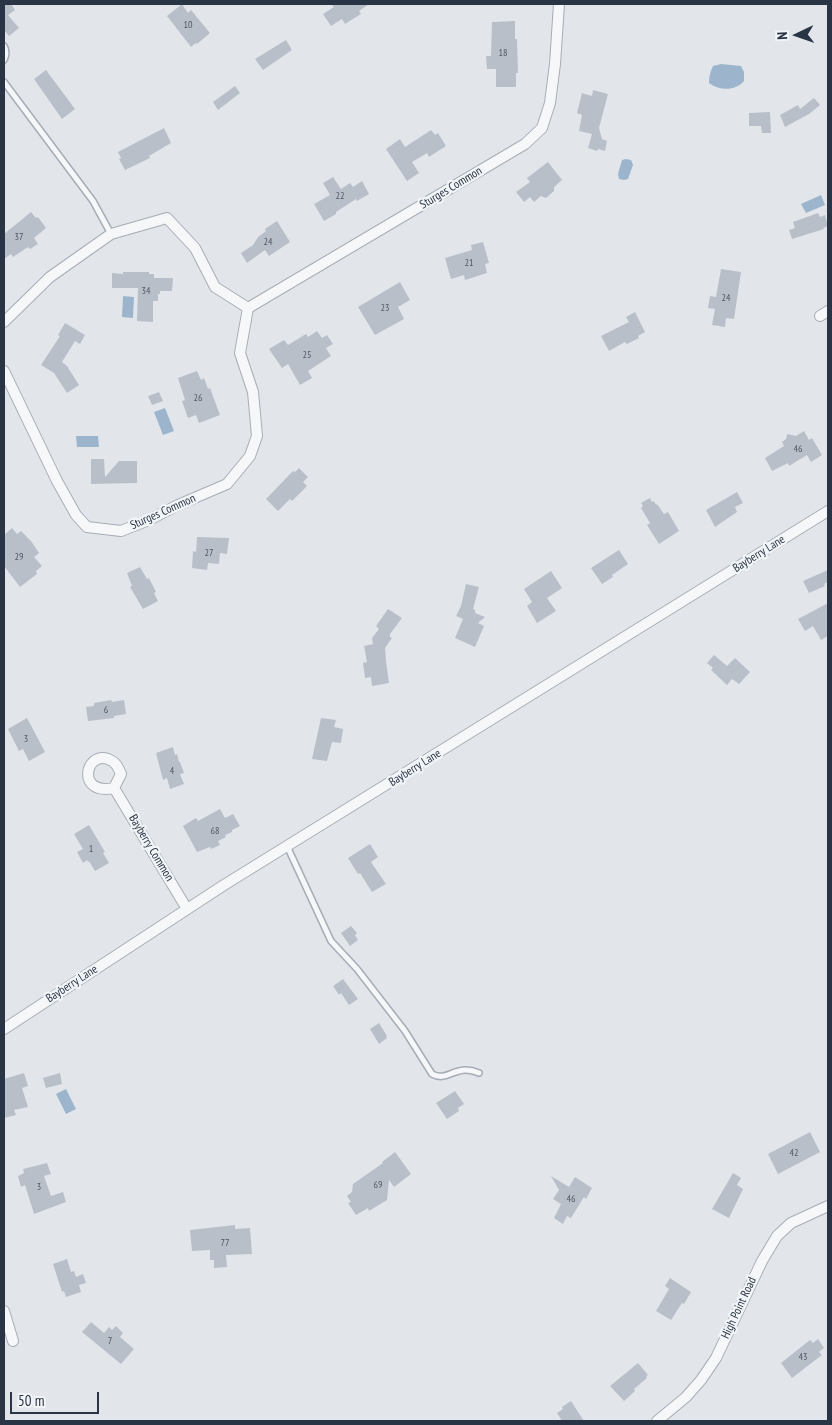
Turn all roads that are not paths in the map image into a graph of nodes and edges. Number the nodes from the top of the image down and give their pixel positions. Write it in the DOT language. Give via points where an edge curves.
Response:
graph roads {
  1 [pos="559,4"];
  2 [pos="4,46"];
  3 [pos="4,60"];
  4 [pos="4,82"];
  5 [pos="111,234"];
  6 [pos="248,308"];
  7 [pos="4,322"];
  8 [pos="4,371"];
  9 [pos="828,510"];
  10 [pos="114,788"];
  11 [pos="287,846"];
  12 [pos="187,909"];
  13 [pos="4,1029"];
  14 [pos="479,1073"];
  15 [pos="828,1206"];
  16 [pos="4,1312"];
  17 [pos="12,1341"];
  18 [pos="657,1421"];
  1 -- 6 [label="street, Sturges Common" via="550,103 542,128 525,144"];
  2 -- 3 [label="lane"];
  4 -- 5 [label="lane" via="92,201"];
  5 -- 6 [label="street" via="168,218 195,248 215,287"];
  5 -- 7 [label="street" via="50,277"];
  6 -- 8 [label="street, Sturges Common" via="240,354 253,392 257,436 250,456 227,484 121,531 87,527 76,515 56,481"];
  9 -- 11 [label="street, Bayberry Lane"];
  10 -- 12 [label="street, Bayberry Common"];
  11 -- 12 [label="street, Bayberry Lane"];
  11 -- 14 [label="lane" via="331,941 405,1031 432,1074 443,1077 459,1071"];
  12 -- 13 [label="street, Bayberry Lane"];
  15 -- 18 [label="street, High Point Road" via="791,1223 777,1236 716,1358 701,1380"];
  16 -- 17 [label="street"];
}
